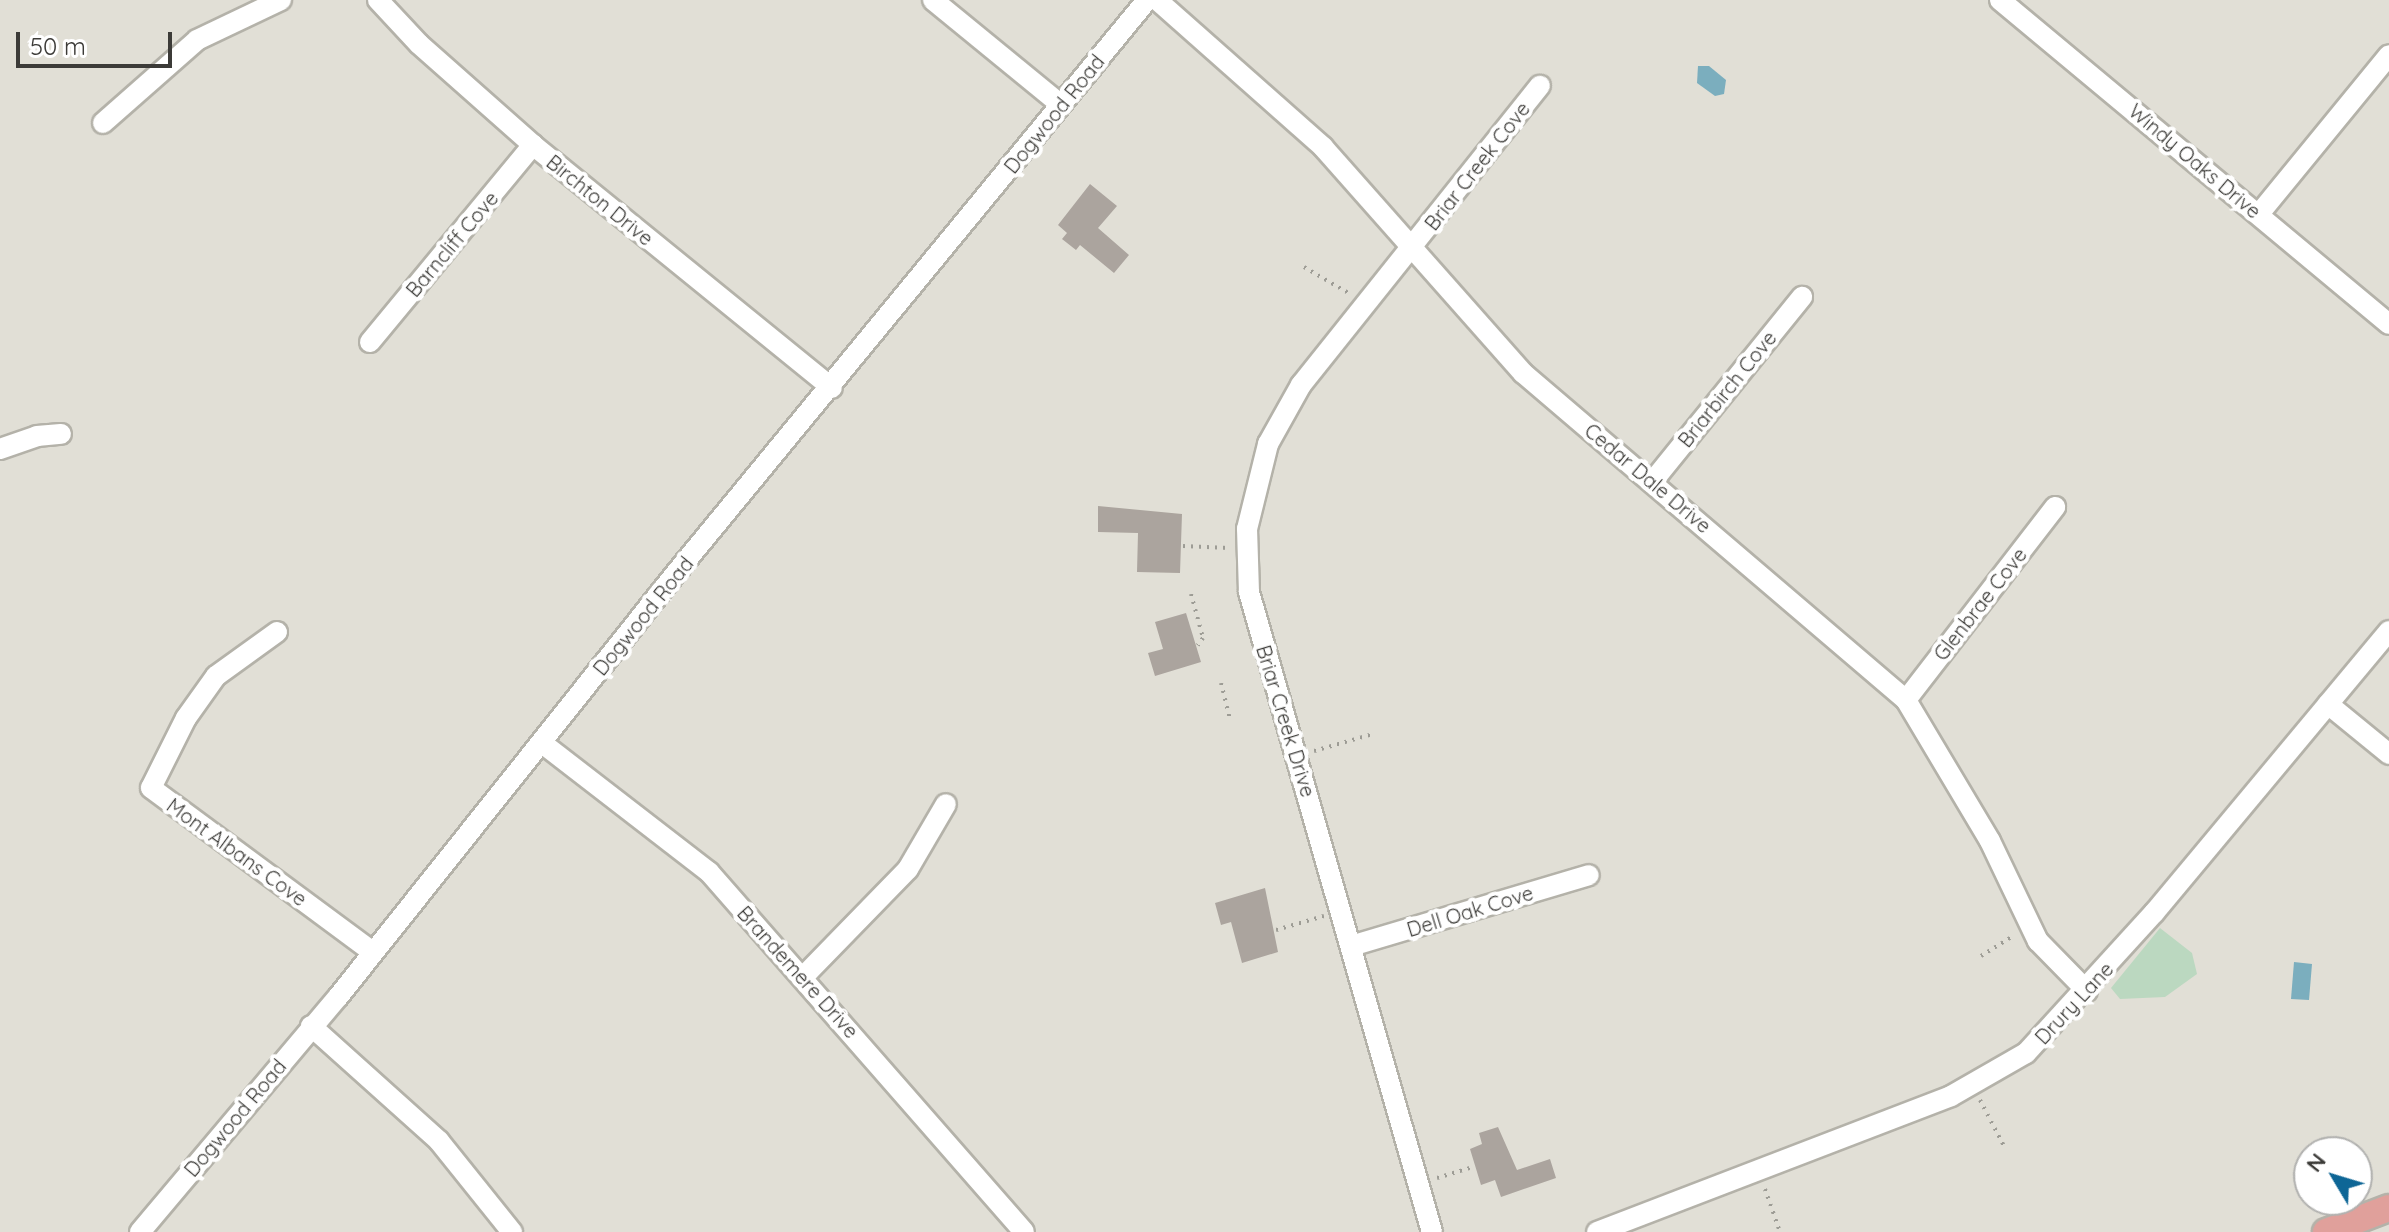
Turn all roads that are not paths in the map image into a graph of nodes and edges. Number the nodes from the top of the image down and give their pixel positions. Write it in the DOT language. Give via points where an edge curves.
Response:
graph roads {
  1 [pos="281,0"];
  2 [pos="378,0"];
  3 [pos="933,0"];
  4 [pos="1147,0"];
  5 [pos="1157,0"];
  6 [pos="2000,0"];
  7 [pos="2389,55"];
  8 [pos="1540,86"];
  9 [pos="1060,104"];
  10 [pos="103,123"];
  11 [pos="533,145"];
  12 [pos="2259,214"];
  13 [pos="1413,247"];
  14 [pos="1802,297"];
  15 [pos="2389,324"];
  16 [pos="370,342"];
  17 [pos="832,388"];
  18 [pos="61,434"];
  19 [pos="0,449"];
  20 [pos="1653,481"];
  21 [pos="2055,507"];
  22 [pos="2389,631"];
  23 [pos="277,632"];
  24 [pos="1906,700"];
  25 [pos="2328,704"];
  26 [pos="542,743"];
  27 [pos="2389,754"];
  28 [pos="946,804"];
  29 [pos="1589,875"];
  30 [pos="1351,946"];
  31 [pos="373,952"];
  32 [pos="804,976"];
  33 [pos="2087,991"];
  34 [pos="311,1026"];
  35 [pos="2389,1208"];
  36 [pos="140,1232"];
  37 [pos="512,1232"];
  38 [pos="1024,1232"];
  39 [pos="1432,1232"];
  40 [pos="1597,1232"];
  41 [pos="2326,1232"];
  1 -- 10 [label="street" via="197,40"];
  2 -- 11 [label="street, Birchton Drive" via="419,44"];
  3 -- 9 [label="street"];
  4 -- 9 [label="street, Dogwood Road"];
  5 -- 13 [label="street, Cedar Dale Drive" via="1292,117"];
  6 -- 12 [label="street, Windy Oaks Drive"];
  7 -- 12 [label="street"];
  8 -- 13 [label="street, Briar Creek Cove"];
  9 -- 17 [label="street, Dogwood Road"];
  11 -- 16 [label="street, Barncliff Cove"];
  11 -- 17 [label="street, Birchton Drive"];
  12 -- 15 [label="street, Windy Oaks Drive"];
  13 -- 20 [label="street, Cedar Dale Drive" via="1523,373"];
  13 -- 30 [label="street, Briar Creek Drive" via="1284,412 1253,489 1247,529 1249,592"];
  14 -- 20 [label="street, Briarbirch Cove"];
  17 -- 26 [label="street, Dogwood Road"];
  18 -- 19 [label="street"];
  20 -- 24 [label="street, Cedar Dale Drive"];
  21 -- 24 [label="street, Glenbrae Cove"];
  22 -- 25 [label="street, Drury Lane"];
  23 -- 31 [label="street, Mont Albans Cove" via="216,676 186,718 151,788"];
  24 -- 33 [label="street, Cedar Dale Drive" via="1990,841 2038,941"];
  25 -- 27 [label="street"];
  25 -- 33 [label="street, Drury Lane"];
  26 -- 31 [label="street, Dogwood Road"];
  26 -- 32 [label="street, Brandemere Drive" via="709,872"];
  28 -- 32 [label="street" via="908,869"];
  29 -- 30 [label="street, Dell Oak Cove"];
  30 -- 39 [label="street, Briar Creek Drive"];
  31 -- 34 [label="street, Dogwood Road"];
  32 -- 38 [label="street, Brandemere Drive"];
  33 -- 40 [label="street, Drury Lane" via="2041,1040 1975,1085"];
  34 -- 36 [label="street, Dogwood Road"];
  34 -- 37 [label="street" via="439,1141"];
  35 -- 41 [label="main road"];
}
